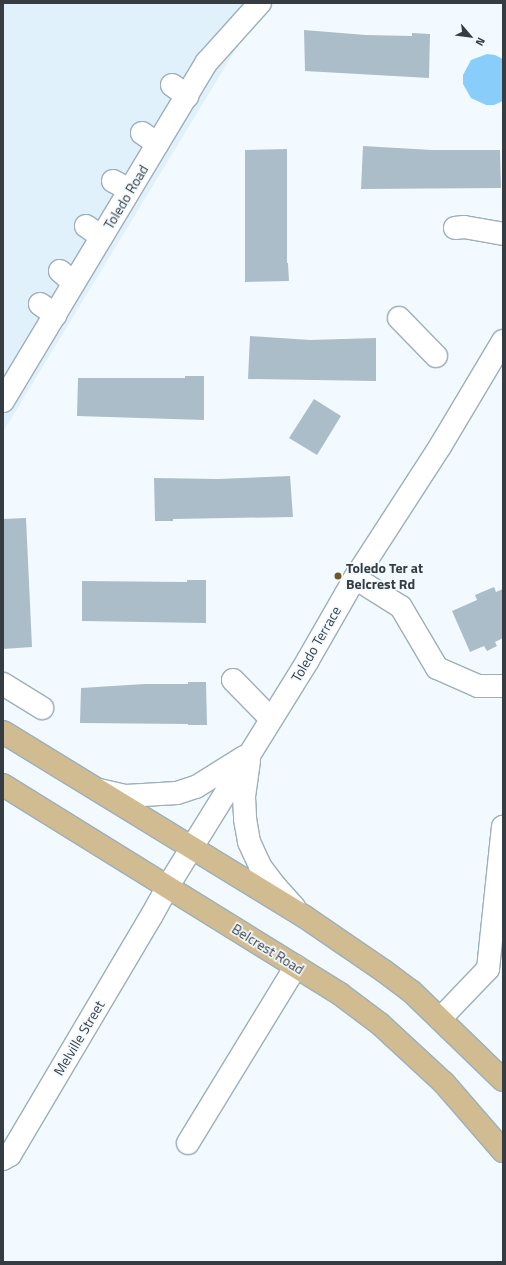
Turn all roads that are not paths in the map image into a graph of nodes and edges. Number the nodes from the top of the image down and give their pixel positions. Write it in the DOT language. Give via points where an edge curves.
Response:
graph roads {
  1 [pos="257,4"];
  2 [pos="455,228"];
  3 [pos="503,234"];
  4 [pos="400,318"];
  5 [pos="503,342"];
  6 [pos="436,356"];
  7 [pos="3,401"];
  8 [pos="355,578"];
  9 [pos="233,680"];
  10 [pos="3,684"];
  11 [pos="503,686"];
  12 [pos="42,708"];
  13 [pos="271,719"];
  14 [pos="3,732"];
  15 [pos="250,753"];
  16 [pos="3,785"];
  17 [pos="97,790"];
  18 [pos="503,827"];
  19 [pos="191,847"];
  20 [pos="168,886"];
  21 [pos="305,918"];
  22 [pos="296,966"];
  23 [pos="440,1019"];
  24 [pos="503,1080"];
  25 [pos="188,1143"];
  26 [pos="503,1151"];
  27 [pos="3,1159"];
  1 -- 7 [label="street, Toledo Road" via="210,48 207,62 179,90 12,371"];
  2 -- 3 [label="street" via="464,227"];
  4 -- 6 [label="street"];
  5 -- 8 [label="street, Toledo Terrace" via="441,445"];
  8 -- 11 [label="street" via="400,607 437,668 478,686"];
  8 -- 13 [label="street, Toledo Terrace"];
  9 -- 13 [label="street"];
  10 -- 12 [label="street"];
  13 -- 15 [label="street, Toledo Terrace"];
  14 -- 17 [label="main road"];
  15 -- 17 [label="street" via="196,787 177,793 126,796"];
  15 -- 19 [label="street, Toledo Terrace"];
  15 -- 21 [label="street" via="244,797 250,842 260,866"];
  16 -- 20 [label="main road, Belcrest Road"];
  17 -- 19 [label="main road"];
  18 -- 23 [label="street" via="488,969"];
  19 -- 20 [label="street, Toledo Terrace"];
  19 -- 21 [label="main road"];
  20 -- 22 [label="main road, Belcrest Road"];
  20 -- 27 [label="street, Melville Street" via="10,1155"];
  21 -- 23 [label="main road" via="384,970"];
  22 -- 25 [label="street"];
  22 -- 26 [label="main road, Belcrest Road" via="340,994 385,1028 444,1083"];
  23 -- 24 [label="main road"];
}
